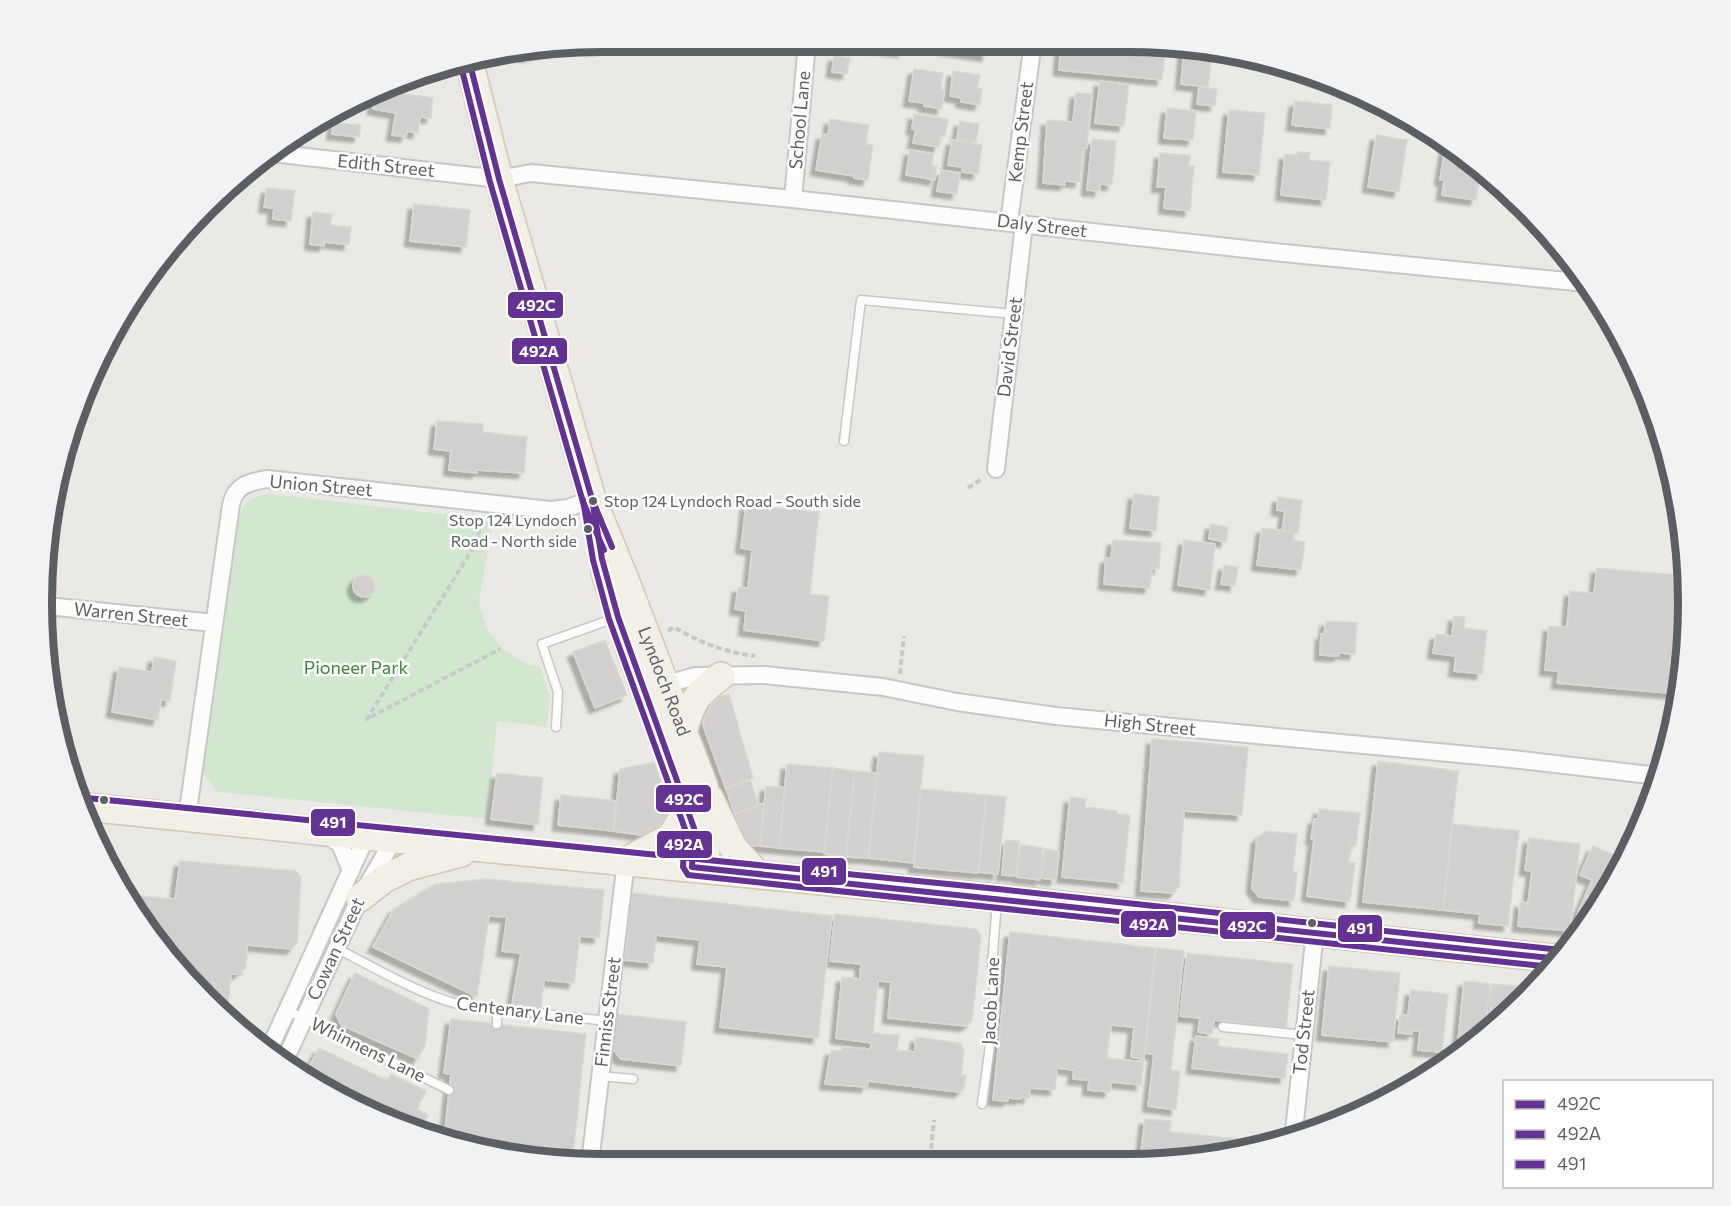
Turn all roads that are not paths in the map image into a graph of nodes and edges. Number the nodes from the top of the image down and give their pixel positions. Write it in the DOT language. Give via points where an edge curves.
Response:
graph roads {
  1 [pos="806,52"];
  2 [pos="1031,52"];
  3 [pos="471,69"];
  4 [pos="284,154"];
  5 [pos="499,178"];
  6 [pos="793,199"];
  7 [pos="1017,223"];
  8 [pos="1575,282"];
  9 [pos="1014,314"];
  10 [pos="844,441"];
  11 [pos="996,469"];
  12 [pos="592,500"];
  13 [pos="52,607"];
  14 [pos="618,617"];
  15 [pos="214,623"];
  16 [pos="721,676"];
  17 [pos="655,688"];
  18 [pos="556,727"];
  19 [pos="683,732"];
  20 [pos="1651,775"];
  21 [pos="704,786"];
  22 [pos="688,807"];
  23 [pos="92,808"];
  24 [pos="187,818"];
  25 [pos="321,832"];
  26 [pos="366,837"];
  27 [pos="394,839"];
  28 [pos="483,848"];
  29 [pos="626,861"];
  30 [pos="698,868"];
  31 [pos="351,871"];
  32 [pos="757,874"];
  33 [pos="360,898"];
  34 [pos="997,898"];
  35 [pos="1315,932"];
  36 [pos="336,948"];
  37 [pos="1549,958"];
  38 [pos="287,1010"];
  39 [pos="497,1010"];
  40 [pos="304,1018"];
  41 [pos="607,1022"];
  42 [pos="496,1024"];
  43 [pos="1223,1026"];
  44 [pos="1304,1035"];
  45 [pos="272,1043"];
  46 [pos="288,1054"];
  47 [pos="600,1076"];
  48 [pos="633,1079"];
  49 [pos="449,1090"];
  50 [pos="982,1104"];
  51 [pos="1294,1127"];
  52 [pos="591,1153"];
  1 -- 6 [label="street, School Lane"];
  2 -- 7 [label="street, Kemp Street"];
  3 -- 5 [label="main road, Lyndoch Road"];
  4 -- 5 [label="street, Edith Street"];
  5 -- 6 [label="street, Daly Street" via="531,173"];
  5 -- 12 [label="main road, Lyndoch Road"];
  6 -- 7 [label="street, Daly Street"];
  7 -- 8 [label="street, Daly Street"];
  7 -- 9 [label="street, David Street"];
  9 -- 10 [label="lane" via="861,300"];
  9 -- 11 [label="street, David Street"];
  12 -- 14 [label="main road, Lyndoch Road" via="602,559"];
  12 -- 15 [label="street, Union Street" via="550,510 273,480 252,481 233,496"];
  12 -- 17 [label="main road, Lyndoch Road"];
  13 -- 15 [label="street, Warren Street"];
  14 -- 17 [label="main road, Lyndoch Road"];
  14 -- 18 [label="lane" via="542,644 558,692"];
  15 -- 24 [label="street, Union Street"];
  16 -- 17 [label="street, High Street" via="695,675"];
  16 -- 19 [label="main road" via="701,690"];
  16 -- 20 [label="street, High Street" via="764,675 883,687 1056,716"];
  17 -- 19 [label="main road, Lyndoch Road"];
  17 -- 22 [label="main road, Lyndoch Road"];
  19 -- 21 [label="main road, Lyndoch Road"];
  21 -- 30 [label="main road, Lyndoch Road" via="708,814"];
  21 -- 32 [label="main road" via="733,847"];
  22 -- 29 [label="main road" via="671,837"];
  22 -- 30 [label="main road, Lyndoch Road"];
  23 -- 24 [label="main road"];
  24 -- 25 [label="main road"];
  25 -- 26 [label="main road"];
  25 -- 31 [label="street, Cowan Street" via="340,844"];
  26 -- 27 [label="main road"];
  26 -- 31 [label="street, Cowan Street"];
  27 -- 28 [label="main road"];
  27 -- 33 [label="street, Cowan Street"];
  28 -- 29 [label="main road"];
  28 -- 33 [label="main road" via="414,865 384,879"];
  29 -- 30 [label="main road"];
  29 -- 41 [label="street, Finniss Street"];
  30 -- 32 [label="main road"];
  31 -- 38 [label="street, Cowan Street"];
  32 -- 34 [label="main road"];
  33 -- 36 [label="street, Cowan Street"];
  34 -- 35 [label="main road"];
  34 -- 50 [label="lane, Jacob Lane" via="992,965 995,1008"];
  35 -- 37 [label="main road"];
  35 -- 44 [label="street, Tod Street"];
  36 -- 39 [label="lane, Centenary Lane" via="443,1000"];
  36 -- 40 [label="street, Cowan Street"];
  38 -- 40 [label="lane, Whinnens Lane"];
  38 -- 45 [label="street, Cowan Street"];
  39 -- 41 [label="lane, Centenary Lane"];
  39 -- 42 [label="lane"];
  40 -- 46 [label="street, Cowan Street"];
  40 -- 49 [label="lane, Whinnens Lane"];
  41 -- 47 [label="street, Finniss Street"];
  43 -- 44 [label="lane"];
  44 -- 51 [label="street, Tod Street"];
  47 -- 48 [label="lane"];
  47 -- 52 [label="street, Finniss Street"];
}
